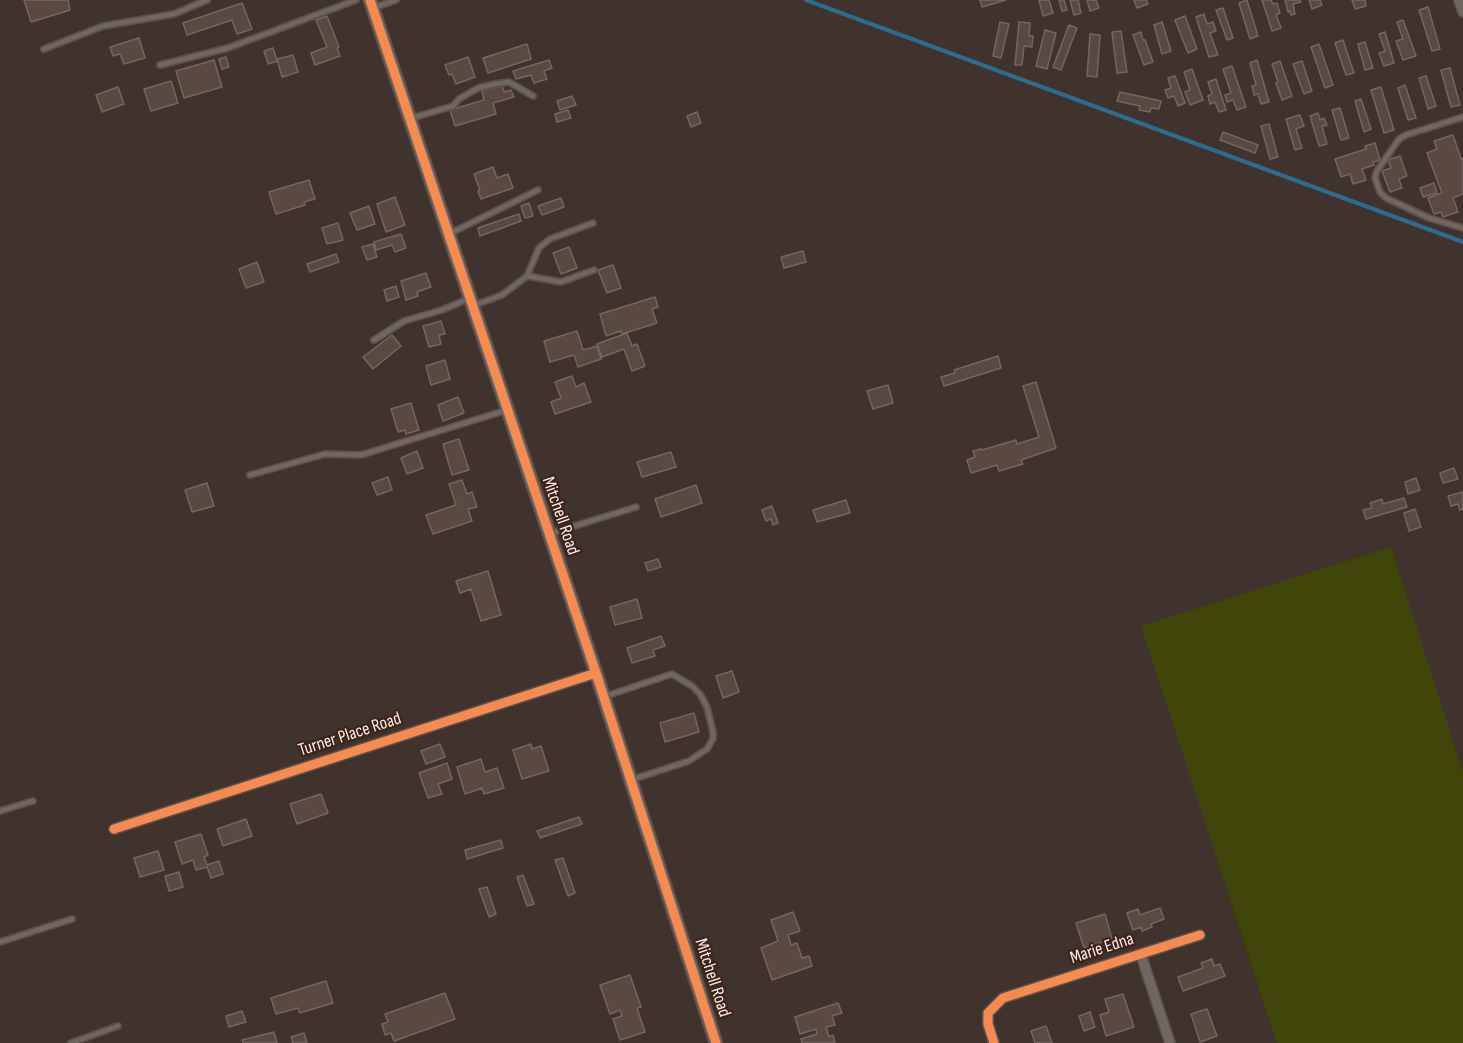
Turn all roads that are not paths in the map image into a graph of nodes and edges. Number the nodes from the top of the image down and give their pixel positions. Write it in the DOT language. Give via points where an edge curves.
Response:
graph roads {
  1 [pos="207,0"];
  2 [pos="356,0"];
  3 [pos="396,0"];
  4 [pos="1459,0"];
  5 [pos="371,4"];
  6 [pos="1463,12"];
  7 [pos="44,49"];
  8 [pos="160,65"];
  9 [pos="533,96"];
  10 [pos="1463,117"];
  11 [pos="409,118"];
  12 [pos="538,190"];
  13 [pos="593,223"];
  14 [pos="1463,228"];
  15 [pos="448,235"];
  16 [pos="594,270"];
  17 [pos="527,276"];
  18 [pos="471,302"];
  19 [pos="374,340"];
  20 [pos="507,410"];
  21 [pos="250,474"];
  22 [pos="636,507"];
  23 [pos="549,534"];
  24 [pos="596,673"];
  25 [pos="603,696"];
  26 [pos="631,780"];
  27 [pos="33,801"];
  28 [pos="0,811"];
  29 [pos="114,829"];
  30 [pos="72,919"];
  31 [pos="1200,935"];
  32 [pos="0,942"];
  33 [pos="1141,955"];
  34 [pos="118,1026"];
  35 [pos="71,1043"];
  36 [pos="716,1043"];
  37 [pos="993,1043"];
  38 [pos="1170,1043"];
  1 -- 7 [label="lane" via="174,14 103,26"];
  2 -- 8 [label="lane" via="228,48"];
  3 -- 5 [label="lane"];
  4 -- 6 [label="street"];
  5 -- 11 [label="street, Mitchell Road"];
  9 -- 11 [label="lane" via="509,82 495,84 478,88 453,106"];
  10 -- 14 [label="lane" via="1399,139 1375,178 1386,198 1429,218"];
  11 -- 15 [label="street, Mitchell Road"];
  12 -- 15 [label="lane"];
  13 -- 17 [label="lane" via="550,239 539,248"];
  15 -- 18 [label="street, Mitchell Road"];
  16 -- 17 [label="lane" via="561,282"];
  17 -- 18 [label="lane" via="502,295"];
  18 -- 19 [label="lane" via="404,321"];
  18 -- 20 [label="street, Mitchell Road"];
  20 -- 21 [label="lane" via="362,455 325,454"];
  20 -- 23 [label="street, Mitchell Road"];
  22 -- 23 [label="lane"];
  23 -- 24 [label="street, Mitchell Road"];
  24 -- 25 [label="street, Mitchell Road"];
  24 -- 29 [label="street, Turner Place Road"];
  25 -- 26 [label="street, Mitchell Road"];
  25 -- 26 [label="lane" via="672,674 692,686 706,707 713,732 707,750 689,761"];
  26 -- 36 [label="street, Mitchell Road"];
  27 -- 28 [label="lane"];
  30 -- 32 [label="lane"];
  31 -- 33 [label="street, Marie Edna"];
  33 -- 37 [label="street, Marie Edna" via="1004,998 988,1013"];
  33 -- 38 [label="street"];
  34 -- 35 [label="lane"];
}
